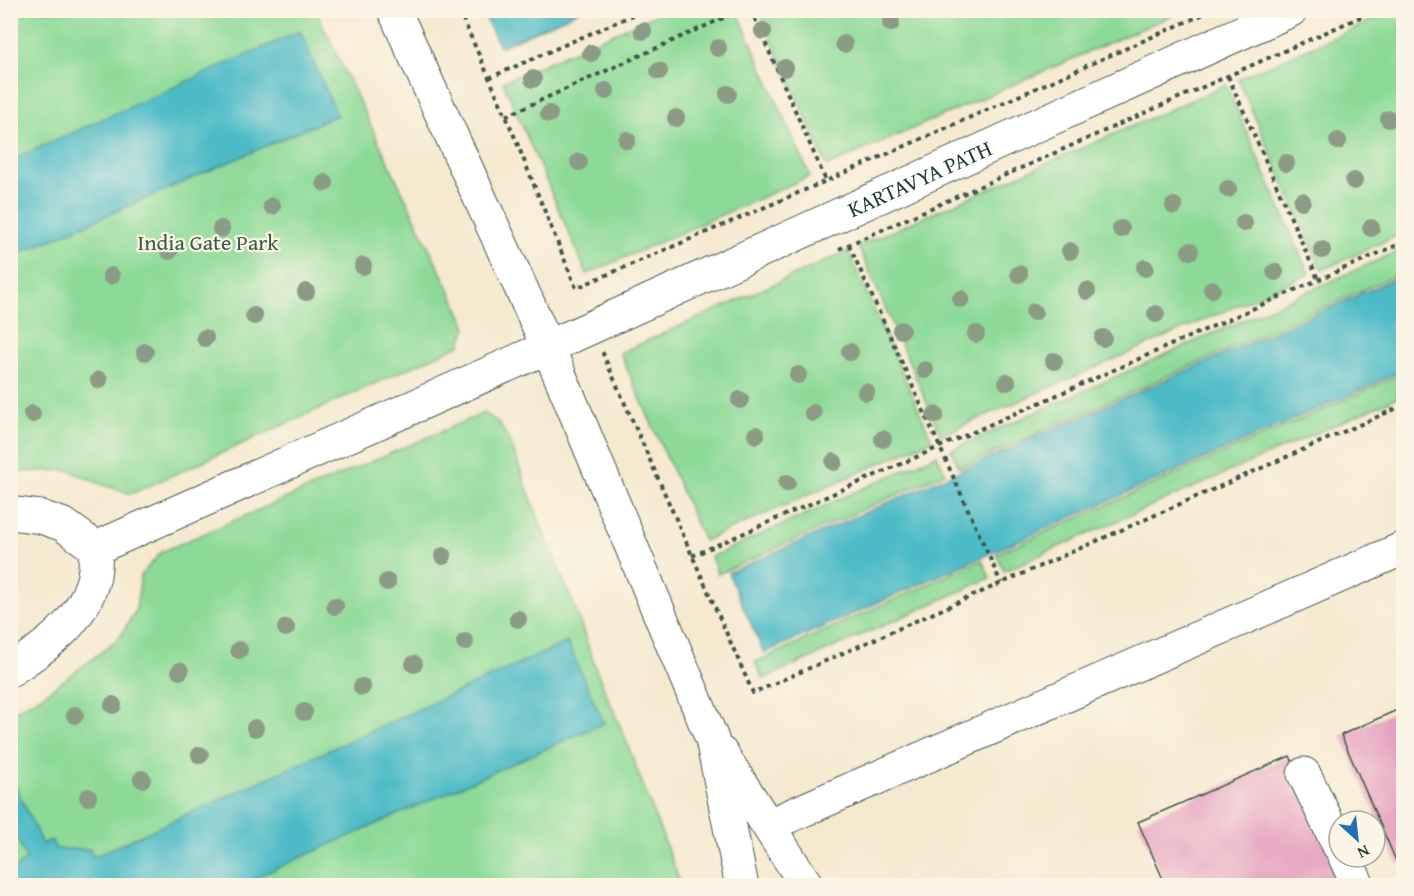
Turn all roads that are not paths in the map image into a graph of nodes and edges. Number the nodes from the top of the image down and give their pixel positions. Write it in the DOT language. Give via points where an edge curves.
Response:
graph roads {
  1 [pos="394,10"];
  2 [pos="1291,10"];
  3 [pos="548,347"];
  4 [pos="10,513"];
  5 [pos="96,548"];
  6 [pos="1404,548"];
  7 [pos="10,670"];
  8 [pos="712,739"];
  9 [pos="1304,774"];
  10 [pos="1327,821"];
  11 [pos="769,825"];
  12 [pos="1350,869"];
  13 [pos="742,885"];
  14 [pos="807,885"];
  15 [pos="1358,885"];
  1 -- 3 [label="main road"];
  2 -- 3 [label="main road, KARTAVYA PATH"];
  3 -- 5 [label="main road, KARTAVYA PATH"];
  3 -- 8 [label="main road"];
  4 -- 5 [label="main road" via="64,525"];
  5 -- 7 [label="main road" via="93,579 83,608 41,651"];
  6 -- 11 [label="main road"];
  8 -- 11 [label="main road"];
  8 -- 13 [label="main road"];
  9 -- 10 [label="main road"];
  11 -- 14 [label="main road"];
  12 -- 15 [label="main road"];
}
